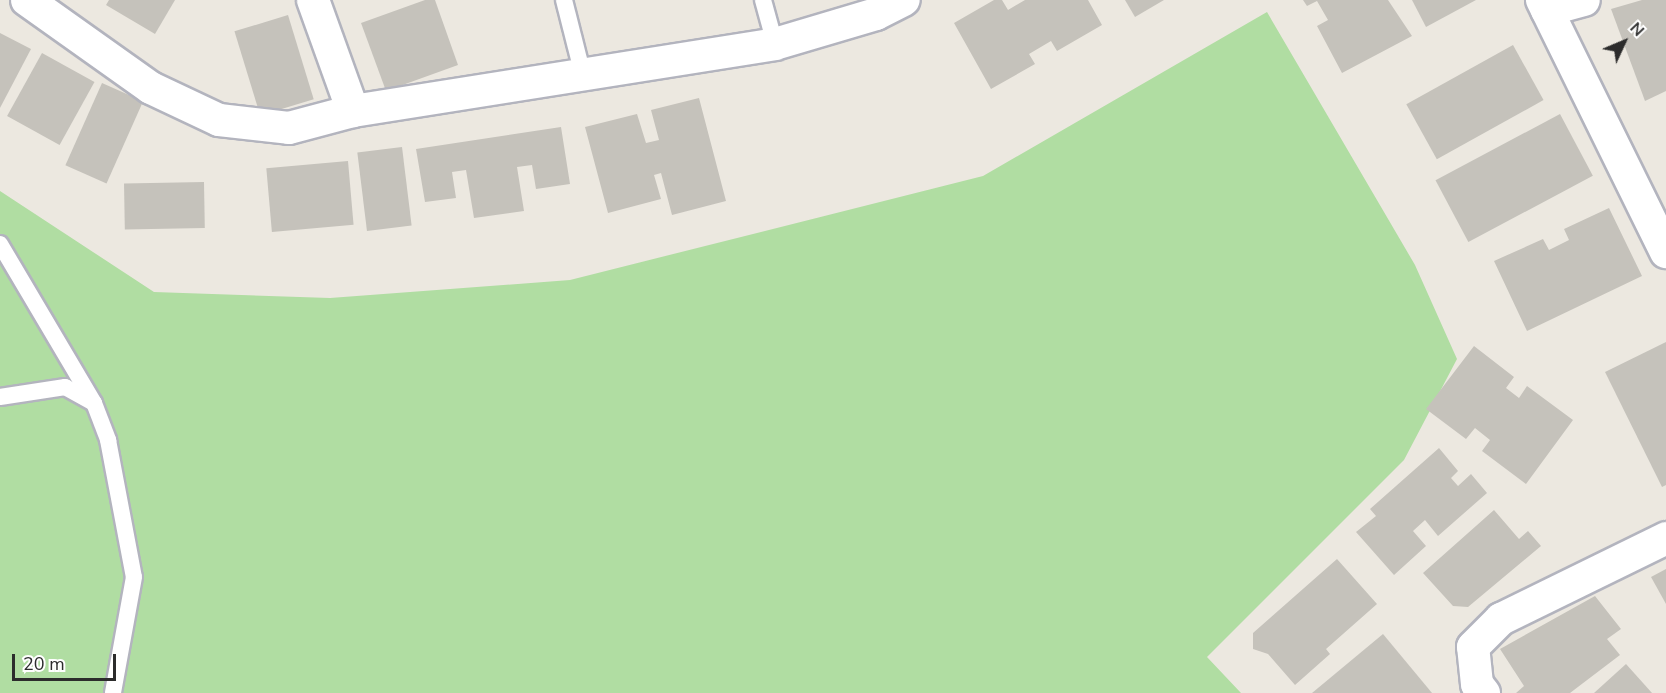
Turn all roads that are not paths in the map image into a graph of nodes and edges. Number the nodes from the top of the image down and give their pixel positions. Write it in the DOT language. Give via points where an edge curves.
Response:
graph roads {
  1 [pos="27,0"];
  2 [pos="313,0"];
  3 [pos="564,0"];
  4 [pos="763,0"];
  5 [pos="904,0"];
  6 [pos="1584,0"];
  7 [pos="1544,5"];
  8 [pos="775,45"];
  9 [pos="583,75"];
  10 [pos="354,111"];
  11 [pos="0,244"];
  12 [pos="1666,252"];
  13 [pos="0,397"];
  14 [pos="94,403"];
  15 [pos="1666,538"];
  16 [pos="113,693"];
  17 [pos="1484,693"];
  1 -- 10 [label="street" via="151,88 219,120 289,128"];
  2 -- 10 [label="street"];
  3 -- 9 [label="lane"];
  4 -- 8 [label="lane"];
  5 -- 8 [label="street" via="876,14"];
  6 -- 7 [label="street"];
  7 -- 12 [label="street"];
  8 -- 9 [label="street"];
  9 -- 10 [label="street"];
  11 -- 14 [label="lane"];
  13 -- 14 [label="lane" via="65,387"];
  14 -- 16 [label="lane" via="108,440 134,577"];
  15 -- 17 [label="street" via="1501,619 1473,647 1477,684"];
}
